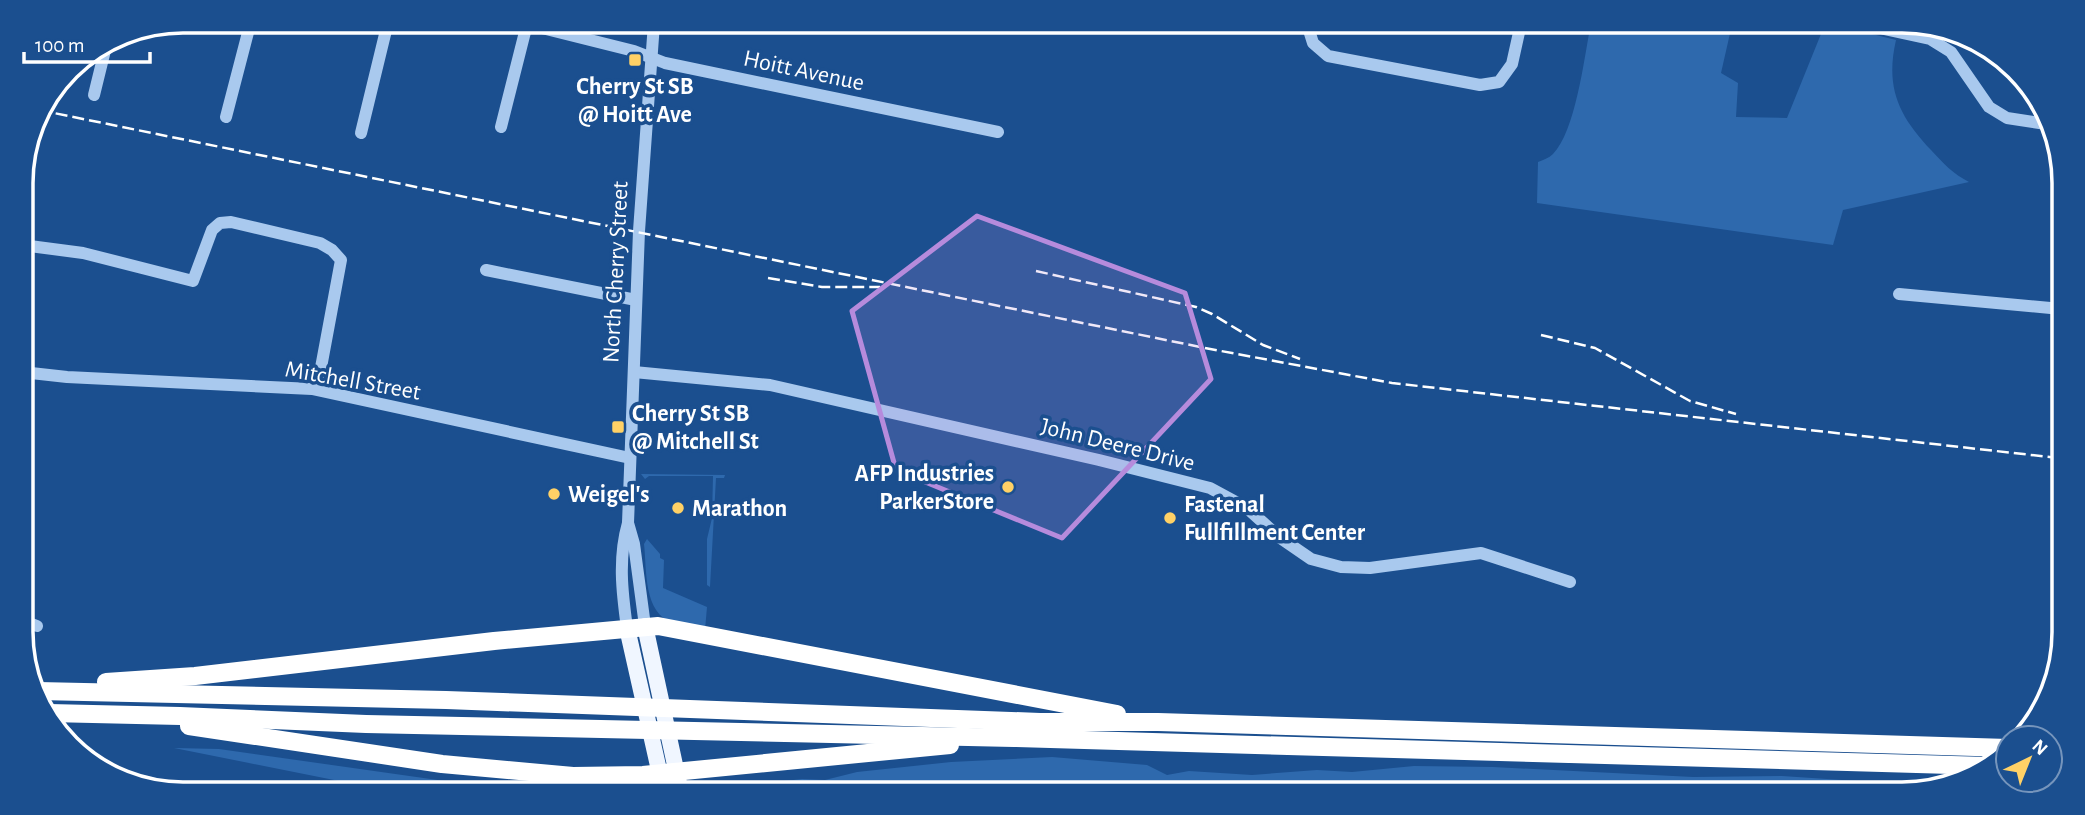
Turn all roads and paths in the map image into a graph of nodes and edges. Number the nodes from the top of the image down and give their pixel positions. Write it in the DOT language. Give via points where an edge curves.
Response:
graph roads {
  1 [pos="1310,33"];
  2 [pos="1519,33"];
  3 [pos="1903,33"];
  4 [pos="248,34"];
  5 [pos="385,34"];
  6 [pos="522,34"];
  7 [pos="566,34"];
  8 [pos="653,34"];
  9 [pos="103,56"];
  10 [pos="652,59"];
  11 [pos="94,94"];
  12 [pos="226,117"];
  13 [pos="2039,123"];
  14 [pos="501,127"];
  15 [pos="998,132"];
  16 [pos="361,133"];
  17 [pos="34,247"];
  18 [pos="486,270"];
  19 [pos="1899,294"];
  20 [pos="636,300"];
  21 [pos="2052,308"];
  22 [pos="634,372"];
  23 [pos="34,373"];
  24 [pos="317,389"];
  25 [pos="630,458"];
  26 [pos="1570,582"];
  27 [pos="33,624"];
  28 [pos="37,626"];
  29 [pos="636,627"];
  30 [pos="43,686"];
  31 [pos="46,691"];
  32 [pos="57,713"];
  33 [pos="106,714"];
  34 [pos="1158,722"];
  35 [pos="1014,738"];
  36 [pos="1994,748"];
  37 [pos="1969,766"];
  38 [pos="670,780"];
  1 -- 2 [label="street" via="1313,43 1328,56 1480,85 1499,82 1512,64"];
  3 -- 13 [label="street" via="1930,39 1951,52 1989,107 2007,118"];
  4 -- 12 [label="street"];
  5 -- 16 [label="street"];
  6 -- 14 [label="street"];
  7 -- 10 [label="street, Hoitt Avenue"];
  8 -- 10 [label="street, North Cherry Street"];
  9 -- 11 [label="street"];
  10 -- 15 [label="street, Hoitt Avenue"];
  10 -- 20 [label="street, North Cherry Street"];
  17 -- 24 [label="street" via="83,253 192,281 212,230 220,223 320,243 341,260"];
  18 -- 20 [label="street"];
  19 -- 21 [label="street"];
  20 -- 22 [label="street, North Cherry Street"];
  22 -- 25 [label="street, North Cherry Street"];
  22 -- 26 [label="street, John Deere Drive" via="770,385 1210,488 1247,508 1311,559 1341,567 1370,568 1481,553"];
  23 -- 24 [label="street, Mitchell Street"];
  24 -- 25 [label="street, Mitchell Street"];
  25 -- 29 [label="street, North Cherry Street" via="628,523 621,561"];
  27 -- 28 [label="street"];
  29 -- 30 [label="highway" via="195,677"];
  29 -- 34 [label="highway" via="658,626"];
  29 -- 38 [label="main road, North Cherry Street"];
  31 -- 34 [label="highway"];
  32 -- 33 [label="highway"];
  33 -- 35 [label="highway"];
  33 -- 38 [label="highway" via="442,764"];
  34 -- 36 [label="highway"];
  35 -- 37 [label="highway"];
  35 -- 38 [label="highway"];
}
